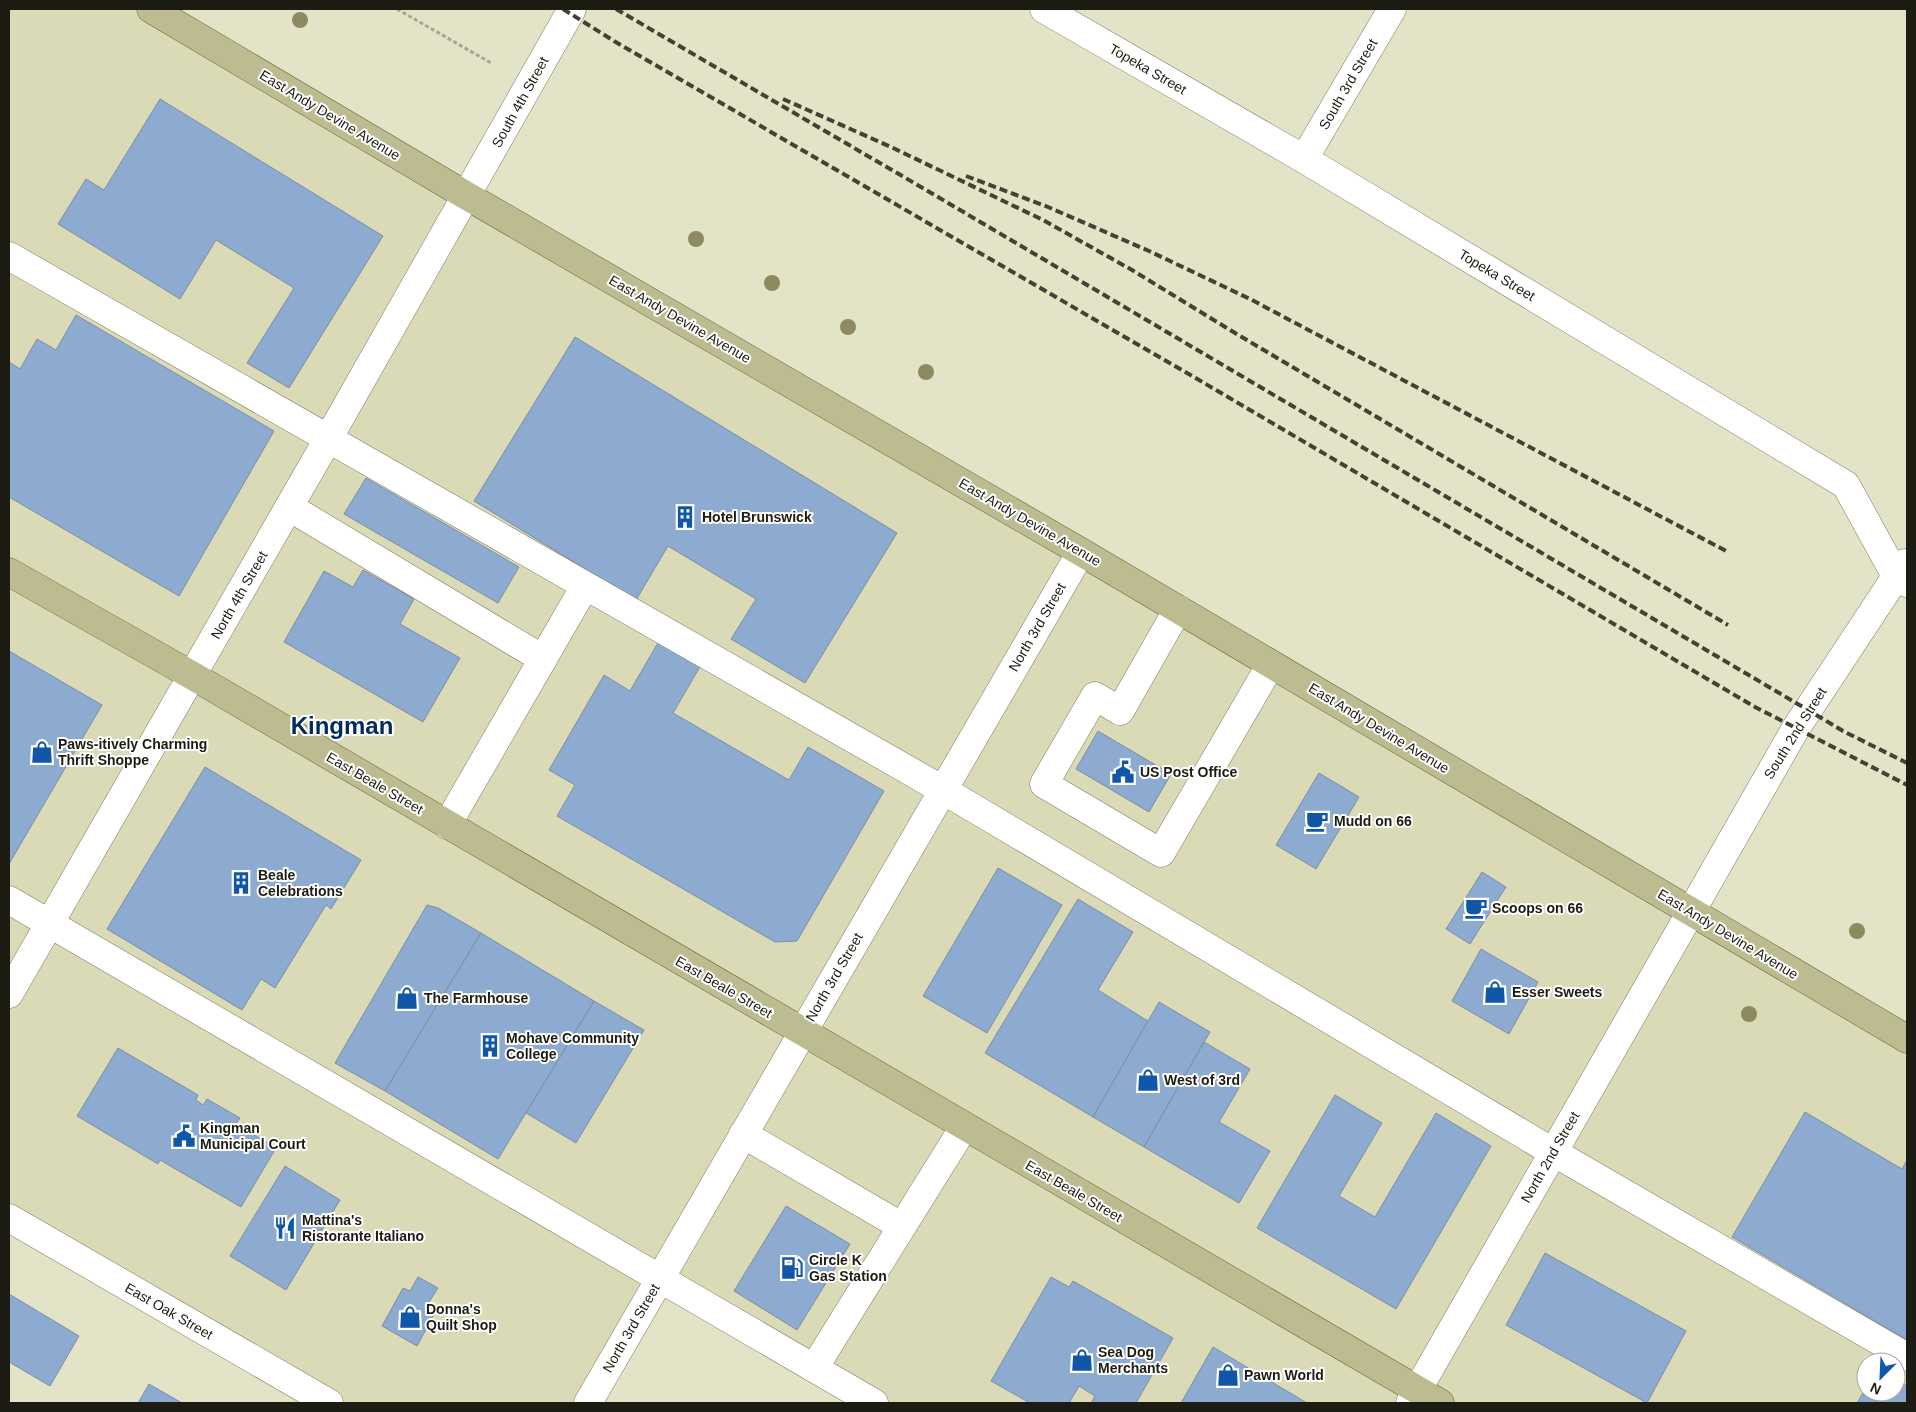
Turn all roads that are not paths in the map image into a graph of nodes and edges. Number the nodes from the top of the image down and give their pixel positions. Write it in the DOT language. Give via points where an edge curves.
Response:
graph roads {
  1 [pos="151,9"];
  2 [pos="572,9"];
  3 [pos="1044,9"];
  4 [pos="1392,9"];
  5 [pos="1304,159"];
  6 [pos="467,196"];
  7 [pos="9,256"];
  8 [pos="328,440"];
  9 [pos="289,507"];
  10 [pos="1081,552"];
  11 [pos="9,572"];
  12 [pos="1904,574"];
  13 [pos="585,586"];
  14 [pos="1178,609"];
  15 [pos="543,659"];
  16 [pos="1270,664"];
  17 [pos="193,676"];
  18 [pos="942,790"];
  19 [pos="447,825"];
  20 [pos="9,900"];
  21 [pos="1690,912"];
  22 [pos="49,924"];
  23 [pos="9,994"];
  24 [pos="802,1032"];
  25 [pos="1907,1039"];
  26 [pos="964,1127"];
  27 [pos="743,1134"];
  28 [pos="1553,1152"];
  29 [pos="9,1218"];
  30 [pos="902,1226"];
  31 [pos="660,1278"];
  32 [pos="1907,1357"];
  33 [pos="814,1368"];
  34 [pos="1422,1399"];
  35 [pos="329,1403"];
  36 [pos="588,1403"];
  37 [pos="874,1403"];
  1 -- 6 [label="main road, East Andy Devine Avenue"];
  2 -- 6 [label="street, South 4th Street"];
  3 -- 5 [label="street, Topeka Street"];
  4 -- 5 [label="street, South 3rd Street"];
  5 -- 12 [label="street, Topeka Street" via="1846,484"];
  6 -- 8 [label="street, North 4th Street"];
  6 -- 10 [label="main road, East Andy Devine Avenue"];
  7 -- 8 [label="street"];
  8 -- 9 [label="street, North 4th Street"];
  8 -- 13 [label="street"];
  9 -- 15 [label="street"];
  9 -- 17 [label="street, North 4th Street"];
  10 -- 14 [label="main road, East Andy Devine Avenue"];
  10 -- 18 [label="street, North 3rd Street"];
  11 -- 17 [label="main road, East Beale Street"];
  12 -- 21 [label="street, South 2nd Street" via="1796,728"];
  13 -- 15 [label="street"];
  13 -- 18 [label="street"];
  14 -- 16 [label="main road, East Andy Devine Avenue"];
  14 -- 16 [label="street" via="1120,711 1095,696 1044,784 1161,853"];
  15 -- 19 [label="street"];
  16 -- 21 [label="main road, East Andy Devine Avenue"];
  17 -- 19 [label="main road, East Beale Street"];
  17 -- 22 [label="street, North 4th Street"];
  18 -- 24 [label="street, North 3rd Street"];
  18 -- 28 [label="street"];
  19 -- 24 [label="main road, East Beale Street"];
  20 -- 22 [label="street"];
  21 -- 25 [label="main road, East Andy Devine Avenue"];
  21 -- 28 [label="street, North 2nd Street"];
  22 -- 23 [label="street, North 4th Street"];
  22 -- 31 [label="street"];
  24 -- 26 [label="main road, East Beale Street"];
  24 -- 27 [label="street, North 3rd Street"];
  26 -- 30 [label="street"];
  26 -- 34 [label="main road, East Beale Street"];
  27 -- 30 [label="street"];
  27 -- 31 [label="street, North 3rd Street"];
  28 -- 32 [label="street"];
  28 -- 34 [label="street, North 2nd Street"];
  29 -- 35 [label="street, East Oak Street"];
  30 -- 33 [label="street"];
  31 -- 33 [label="street"];
  31 -- 36 [label="street, North 3rd Street"];
  33 -- 37 [label="street"];
}
